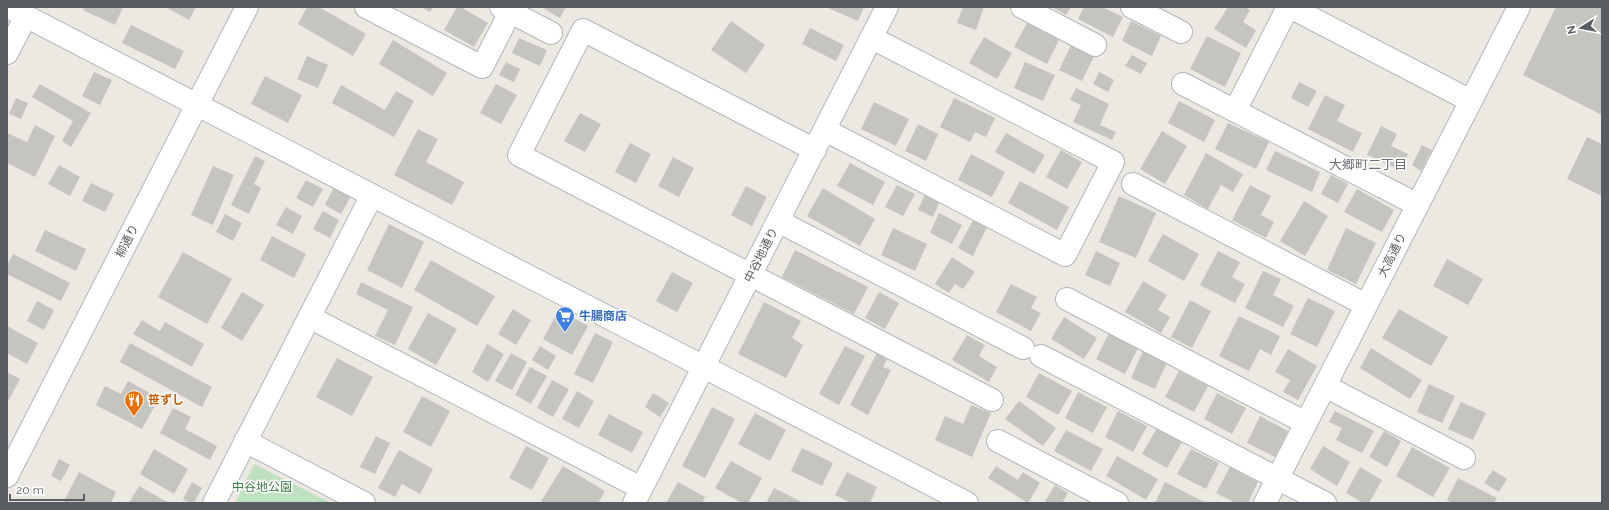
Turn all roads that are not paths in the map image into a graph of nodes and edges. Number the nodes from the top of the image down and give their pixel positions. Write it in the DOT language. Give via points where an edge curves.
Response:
graph roads {
  1 [pos="247,7"];
  2 [pos="366,7"];
  3 [pos="888,7"];
  4 [pos="1022,7"];
  5 [pos="1132,7"];
  6 [pos="1289,7"];
  7 [pos="1519,7"];
  8 [pos="506,9"];
  9 [pos="17,12"];
  10 [pos="1181,32"];
  11 [pos="551,33"];
  12 [pos="872,38"];
  13 [pos="1095,45"];
  14 [pos="7,53"];
  15 [pos="1183,84"];
  16 [pos="1471,101"];
  17 [pos="197,104"];
  18 [pos="1235,111"];
  19 [pos="824,130"];
  20 [pos="814,150"];
  21 [pos="1133,184"];
  22 [pos="372,195"];
  23 [pos="1418,206"];
  24 [pos="778,221"];
  25 [pos="751,275"];
  26 [pos="1067,299"];
  27 [pos="1366,305"];
  28 [pos="309,317"];
  29 [pos="704,367"];
  30 [pos="1325,386"];
  31 [pos="992,400"];
  32 [pos="1306,423"];
  33 [pos="245,441"];
  34 [pos="998,441"];
  35 [pos="1464,458"];
  36 [pos="7,476"];
  37 [pos="1278,478"];
  38 [pos="637,496"];
  39 [pos="214,503"];
  40 [pos="364,503"];
  41 [pos="967,503"];
  42 [pos="1117,503"];
  43 [pos="1265,503"];
  44 [pos="1325,503"];
  1 -- 17 [label="street, 柳通り"];
  2 -- 8 [label="street" via="482,67"];
  3 -- 12 [label="street, 中谷地通り"];
  4 -- 13 [label="street"];
  5 -- 10 [label="street"];
  6 -- 16 [label="street"];
  6 -- 18 [label="street"];
  7 -- 16 [label="street, 大高通り"];
  8 -- 11 [label="street"];
  9 -- 14 [label="street"];
  9 -- 17 [label="street"];
  12 -- 19 [label="street, 中谷地通り"];
  12 -- 19 [label="street" via="1113,162 1066,255"];
  15 -- 18 [label="street"];
  16 -- 23 [label="street, 大高通り"];
  17 -- 22 [label="street"];
  17 -- 36 [label="street, 柳通り"];
  18 -- 23 [label="street"];
  19 -- 20 [label="street, 中谷地通り"];
  20 -- 24 [label="street, 中谷地通り"];
  20 -- 25 [label="street" via="583,30 519,155"];
  21 -- 27 [label="street"];
  22 -- 28 [label="street"];
  22 -- 29 [label="street"];
  23 -- 27 [label="street, 大高通り"];
  24 -- 25 [label="street, 中谷地通り"];
  24 -- 37 [label="street"];
  25 -- 29 [label="street, 中谷地通り"];
  25 -- 31 [label="street"];
  26 -- 32 [label="street"];
  27 -- 30 [label="street, 大高通り"];
  28 -- 33 [label="street"];
  28 -- 38 [label="street"];
  29 -- 38 [label="street, 中谷地通り"];
  29 -- 41 [label="street"];
  30 -- 32 [label="street, 大高通り"];
  30 -- 35 [label="street"];
  32 -- 37 [label="street, 大高通り"];
  33 -- 39 [label="street"];
  33 -- 40 [label="street"];
  34 -- 42 [label="street"];
  37 -- 43 [label="street, 大高通り"];
  37 -- 44 [label="street"];
}
